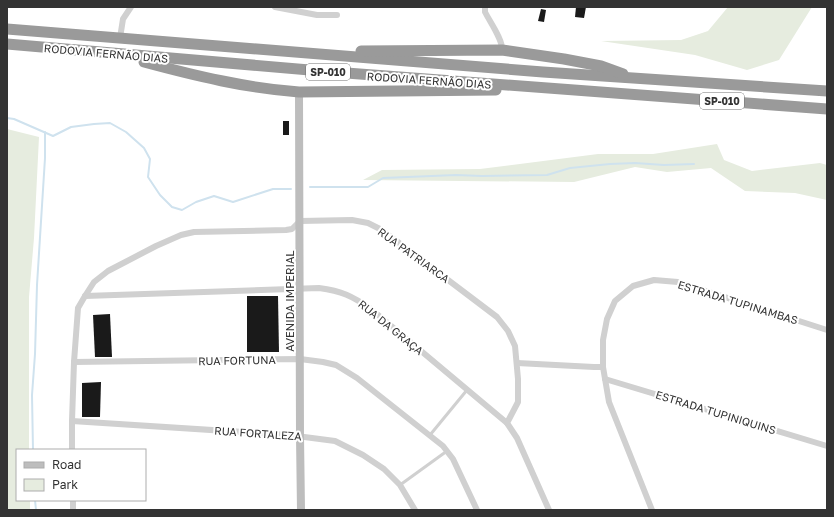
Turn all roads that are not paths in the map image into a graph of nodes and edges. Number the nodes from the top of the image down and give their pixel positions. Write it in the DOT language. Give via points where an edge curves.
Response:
graph roads {
  1 [pos="131,7"];
  2 [pos="275,7"];
  3 [pos="486,7"];
  4 [pos="336,15"];
  5 [pos="7,29"];
  6 [pos="120,38"];
  7 [pos="7,44"];
  8 [pos="502,50"];
  9 [pos="300,53"];
  10 [pos="121,55"];
  11 [pos="635,78"];
  12 [pos="536,88"];
  13 [pos="827,91"];
  14 [pos="299,92"];
  15 [pos="827,109"];
  16 [pos="300,221"];
  17 [pos="300,289"];
  18 [pos="84,296"];
  19 [pos="827,330"];
  20 [pos="300,359"];
  21 [pos="74,362"];
  22 [pos="517,363"];
  23 [pos="603,367"];
  24 [pos="604,379"];
  25 [pos="467,390"];
  26 [pos="72,421"];
  27 [pos="507,423"];
  28 [pos="430,435"];
  29 [pos="300,436"];
  30 [pos="827,446"];
  31 [pos="72,449"];
  32 [pos="447,451"];
  33 [pos="400,485"];
  34 [pos="301,510"];
  35 [pos="414,510"];
  36 [pos="477,510"];
  37 [pos="549,510"];
  38 [pos="652,510"];
  1 -- 6 [label="street" via="123,19"];
  2 -- 4 [label="street" via="317,15"];
  3 -- 8 [label="street" via="485,12 500,38"];
  5 -- 6 [label="highway, RODOVIA FERNÃO DIAS / SP-010"];
  6 -- 9 [label="highway, RODOVIA FERNÃO DIAS / SP-010"];
  7 -- 10 [label="highway, RODOVIA FERNÃO DIAS / SP-010"];
  8 -- 9 [label="highway"];
  8 -- 11 [label="highway" via="601,66"];
  9 -- 11 [label="highway, RODOVIA FERNÃO DIAS / SP-010"];
  10 -- 12 [label="highway, RODOVIA FERNÃO DIAS / SP-010"];
  10 -- 14 [label="highway" via="203,77 266,89"];
  11 -- 13 [label="highway, RODOVIA FERNÃO DIAS / SP-010"];
  12 -- 14 [label="highway" via="486,91"];
  12 -- 15 [label="highway, RODOVIA FERNÃO DIAS / SP-010"];
  14 -- 16 [label="main road, AVENIDA IMPERIAL"];
  16 -- 17 [label="main road, AVENIDA IMPERIAL"];
  16 -- 18 [label="street, RUA PATRIARCA" via="292,229 286,230 207,231 181,235 108,271 94,282"];
  16 -- 22 [label="street, RUA PATRIARCA" via="352,220 368,223 382,230 497,318 516,346"];
  17 -- 18 [label="street, RUA DA GRAÇA"];
  17 -- 20 [label="main road, AVENIDA IMPERIAL"];
  17 -- 25 [label="street, RUA DA GRAÇA" via="336,290 354,298"];
  18 -- 21 [label="street, RUA PATRIARCA" via="78,308"];
  19 -- 23 [label="street, ESTRADA TUPINAMBAS" via="678,282 654,280 633,286 615,301 607,319 603,340"];
  20 -- 21 [label="street, RUA FORTUNA"];
  20 -- 28 [label="street, RUA FORTUNA" via="336,365 357,378"];
  20 -- 29 [label="main road, AVENIDA IMPERIAL"];
  21 -- 26 [label="street, RUA PATRIARCA"];
  22 -- 23 [label="street"];
  22 -- 27 [label="street, RUA PATRIARCA" via="518,402"];
  23 -- 24 [label="street, ESTRADA TUPINAMBAS"];
  24 -- 30 [label="street, ESTRADA TUPINIQUINS"];
  24 -- 38 [label="street, ESTRADA TUPINAMBAS" via="609,402"];
  25 -- 27 [label="street, RUA DA GRAÇA"];
  25 -- 28 [label="lane"];
  26 -- 29 [label="street, RUA FORTALEZA"];
  26 -- 31 [label="street, RUA PATRIARCA"];
  27 -- 37 [label="street" via="517,438"];
  28 -- 32 [label="street, RUA FORTUNA"];
  29 -- 33 [label="street, RUA FORTALEZA" via="335,441 384,469"];
  29 -- 34 [label="main road, AVENIDA IMPERIAL"];
  32 -- 33 [label="lane"];
  32 -- 36 [label="street, RUA FORTUNA"];
  33 -- 35 [label="street, RUA FORTALEZA"];
}
